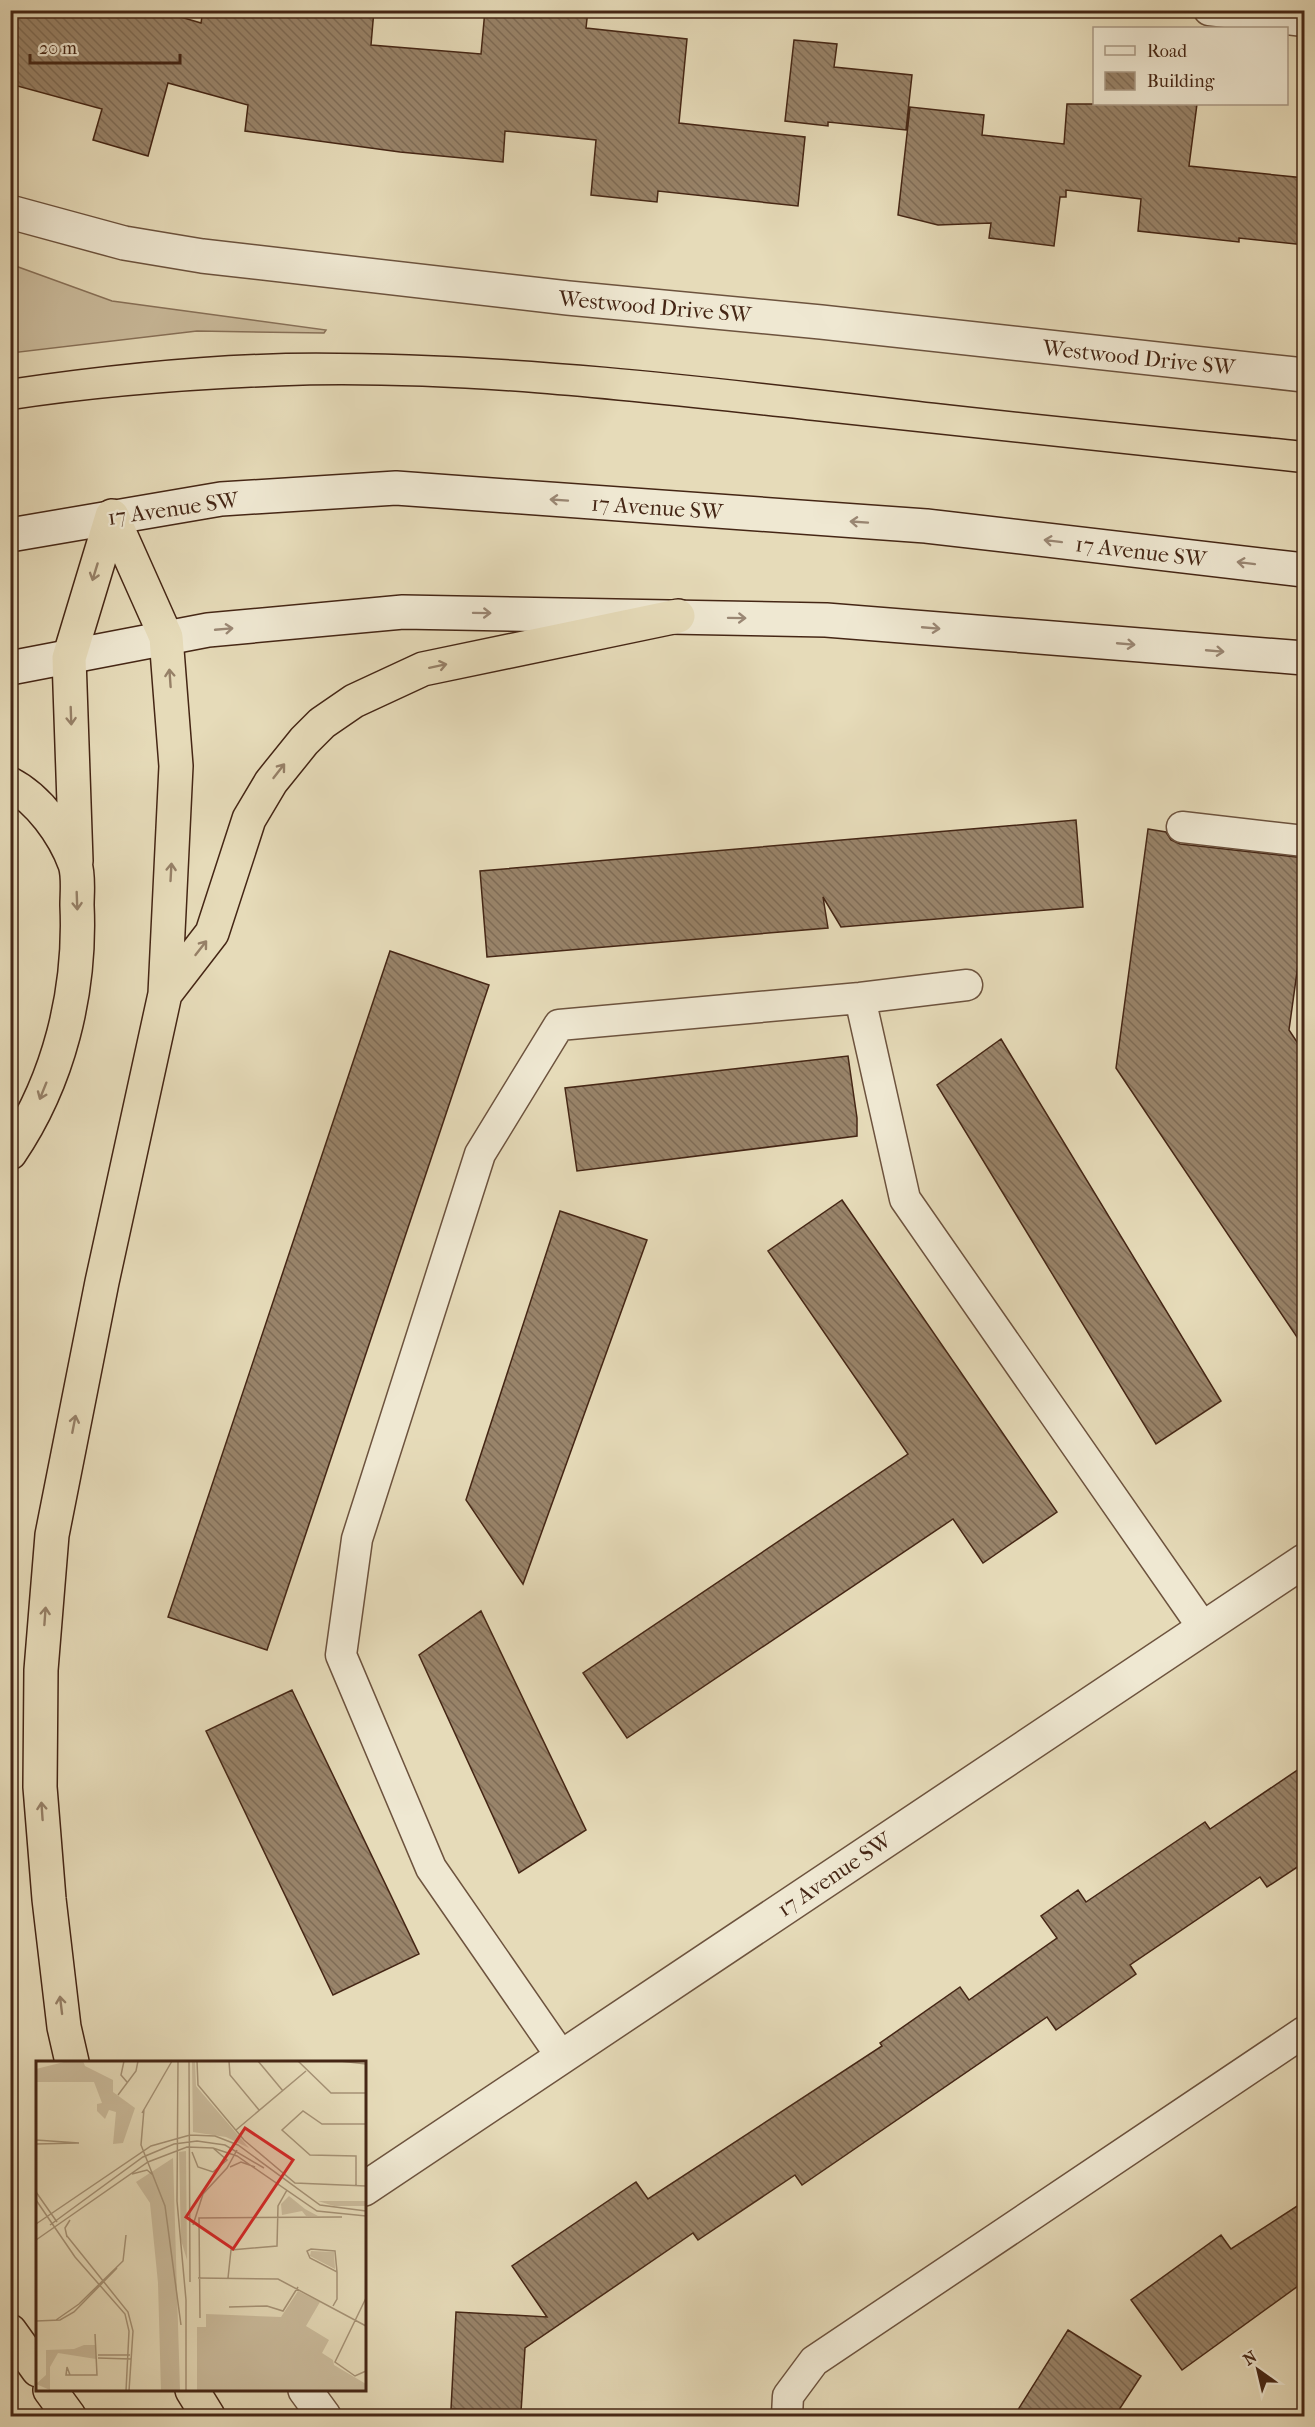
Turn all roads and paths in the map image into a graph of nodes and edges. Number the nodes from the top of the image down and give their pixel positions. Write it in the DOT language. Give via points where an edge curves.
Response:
graph roads {
  1 [pos="1209,10"];
  2 [pos="1305,21"];
  3 [pos="10,212"];
  4 [pos="1305,375"];
  5 [pos="112,516"];
  6 [pos="10,535"];
  7 [pos="1305,570"];
  8 [pos="678,616"];
  9 [pos="166,637"];
  10 [pos="69,658"];
  11 [pos="1305,658"];
  12 [pos="10,668"];
  13 [pos="10,784"];
  14 [pos="1182,827"];
  15 [pos="1305,841"];
  16 [pos="76,866"];
  17 [pos="967,985"];
  18 [pos="165,994"];
  19 [pos="860,998"];
  20 [pos="10,1153"];
  21 [pos="1305,1561"];
  22 [pos="1204,1629"];
  23 [pos="1305,2032"];
  24 [pos="561,2056"];
  25 [pos="72,2061"];
  26 [pos="366,2188"];
  27 [pos="10,2331"];
  28 [pos="36,2367"];
  29 [pos="51,2391"];
  30 [pos="193,2391"];
  31 [pos="306,2391"];
  32 [pos="69,2416"];
  33 [pos="208,2416"];
  34 [pos="324,2416"];
  35 [pos="787,2416"];
  1 -- 2 [label="lane"];
  3 -- 4 [label="main road, Westwood Drive SW" via="124,243 202,256"];
  5 -- 6 [label="main road, 17 Avenue SW"];
  7 -- 5 [label="main road, 17 Avenue SW, one-way" via="926,526 396,488 221,499"];
  5 -- 9 [label="highway"];
  5 -- 10 [label="highway, one-way"];
  9 -- 8 [label="main road, one-way" via="403,612"];
  8 -- 11 [label="main road, one-way" via="826,620"];
  18 -- 8 [label="highway, one-way" via="212,933 249,819 271,782 322,723 354,701 423,669"];
  9 -- 10 [label="main road"];
  18 -- 9 [label="highway, one-way" via="176,766"];
  10 -- 12 [label="main road"];
  10 -- 16 [label="highway, one-way"];
  13 -- 16 [label="highway" via="40,808"];
  14 -- 15 [label="lane"];
  16 -- 20 [label="highway, one-way" via="79,935 72,1003 40,1099"];
  17 -- 19 [label="lane"];
  25 -- 18 [label="highway, one-way" via="49,1899 40,1787 41,1670 52,1535 104,1270"];
  19 -- 22 [label="lane" via="905,1199"];
  19 -- 24 [label="lane" via="560,1025 480,1154 357,1539 341,1655 432,1868"];
  21 -- 22 [label="main road, 17 Avenue SW"];
  22 -- 24 [label="main road, 17 Avenue SW"];
  23 -- 35 [label="lane" via="814,2361 788,2396"];
  24 -- 26 [label="main road, 17 Avenue SW"];
  27 -- 28 [label="highway"];
  29 -- 32 [label="highway"];
  30 -- 33 [label="highway"];
  31 -- 34 [label="main road"];
}
